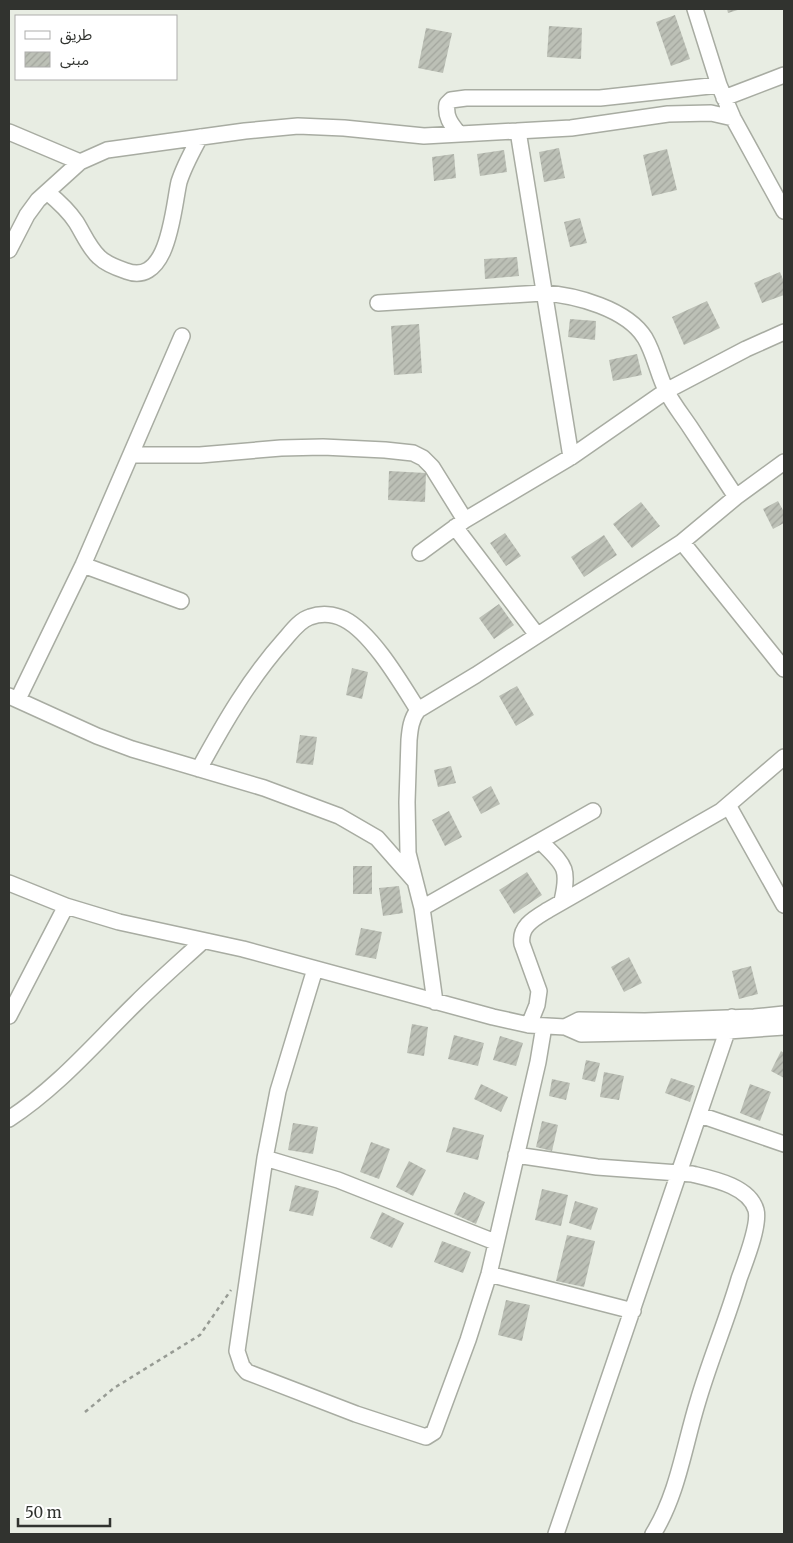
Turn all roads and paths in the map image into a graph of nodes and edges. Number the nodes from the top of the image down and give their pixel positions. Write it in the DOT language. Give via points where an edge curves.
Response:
graph roads {
  1 [pos="695,9"];
  2 [pos="784,75"];
  3 [pos="721,91"];
  4 [pos="733,118"];
  5 [pos="518,131"];
  6 [pos="9,132"];
  7 [pos="459,134"];
  8 [pos="200,137"];
  9 [pos="80,162"];
  10 [pos="47,192"];
  11 [pos="784,211"];
  12 [pos="9,250"];
  13 [pos="543,293"];
  14 [pos="378,303"];
  15 [pos="784,332"];
  16 [pos="182,336"];
  17 [pos="666,391"];
  18 [pos="131,455"];
  19 [pos="571,457"];
  20 [pos="784,462"];
  21 [pos="736,498"];
  22 [pos="460,524"];
  23 [pos="682,542"];
  24 [pos="420,553"];
  25 [pos="83,564"];
  26 [pos="181,601"];
  27 [pos="537,635"];
  28 [pos="784,669"];
  29 [pos="13,698"];
  30 [pos="418,710"];
  31 [pos="784,757"];
  32 [pos="199,769"];
  33 [pos="728,805"];
  34 [pos="593,811"];
  35 [pos="540,841"];
  36 [pos="415,882"];
  37 [pos="9,883"];
  38 [pos="562,902"];
  39 [pos="784,905"];
  40 [pos="66,906"];
  41 [pos="422,908"];
  42 [pos="203,941"];
  43 [pos="315,969"];
  44 [pos="435,1002"];
  45 [pos="784,1014"];
  46 [pos="9,1016"];
  47 [pos="730,1024"];
  48 [pos="536,1026"];
  49 [pos="784,1027"];
  50 [pos="700,1115"];
  51 [pos="9,1119"];
  52 [pos="784,1144"];
  53 [pos="516,1155"];
  54 [pos="265,1158"];
  55 [pos="678,1173"];
  56 [pos="495,1242"];
  57 [pos="489,1274"];
  58 [pos="234,1286"];
  59 [pos="633,1311"];
  60 [pos="85,1412"];
  61 [pos="556,1534"];
  62 [pos="653,1534"];
  1 -- 3 [label="street"];
  2 -- 3 [label="street"];
  3 -- 4 [label="street"];
  3 -- 7 [label="street" via="600,98 451,100 447,104 447,115"];
  4 -- 5 [label="street" via="711,113 668,114 571,128"];
  4 -- 11 [label="street"];
  5 -- 7 [label="street"];
  5 -- 13 [label="street"];
  6 -- 9 [label="street"];
  7 -- 8 [label="street" via="424,136 298,126"];
  8 -- 9 [label="street" via="107,150"];
  8 -- 10 [label="street" via="180,182 166,245 157,262 140,274 119,268 98,256 68,210"];
  9 -- 10 [label="street"];
  10 -- 12 [label="street" via="27,215"];
  13 -- 14 [label="street"];
  13 -- 17 [label="street" via="587,301 631,322 644,336"];
  13 -- 19 [label="street"];
  15 -- 17 [label="street"];
  16 -- 18 [label="street"];
  17 -- 19 [label="street"];
  17 -- 21 [label="street"];
  18 -- 22 [label="street" via="200,456 314,447 413,454 426,461 437,474"];
  18 -- 25 [label="street"];
  19 -- 22 [label="street"];
  20 -- 21 [label="street"];
  21 -- 23 [label="street"];
  22 -- 24 [label="street"];
  22 -- 27 [label="street"];
  23 -- 27 [label="street"];
  23 -- 28 [label="street"];
  25 -- 26 [label="street"];
  25 -- 29 [label="street"];
  27 -- 30 [label="street"];
  29 -- 32 [label="street" via="97,736"];
  30 -- 32 [label="street" via="383,658 353,624 334,615 320,614 301,622 271,654 225,722"];
  30 -- 36 [label="street" via="410,728 407,777 407,842"];
  31 -- 33 [label="street"];
  32 -- 36 [label="street" via="303,801 346,820 376,838"];
  33 -- 38 [label="street"];
  33 -- 39 [label="street"];
  34 -- 35 [label="street"];
  35 -- 38 [label="street" via="564,866 566,882"];
  35 -- 41 [label="street"];
  36 -- 41 [label="street"];
  37 -- 40 [label="street"];
  38 -- 48 [label="street" via="528,923 521,938 539,991"];
  40 -- 42 [label="street"];
  40 -- 46 [label="street"];
  41 -- 44 [label="street"];
  42 -- 43 [label="street"];
  42 -- 51 [label="street" via="76,1065"];
  43 -- 44 [label="street"];
  43 -- 54 [label="street" via="278,1091"];
  44 -- 48 [label="street"];
  45 -- 47 [label="street"];
  47 -- 48 [label="street" via="581,1034 565,1027"];
  47 -- 49 [label="street"];
  47 -- 50 [label="street"];
  48 -- 53 [label="street" via="538,1062"];
  50 -- 52 [label="street"];
  50 -- 55 [label="street"];
  53 -- 55 [label="street" via="597,1167"];
  53 -- 56 [label="street"];
  54 -- 56 [label="street" via="338,1180"];
  54 -- 57 [label="street" via="237,1352 247,1372 426,1437 433,1434 437,1426"];
  55 -- 59 [label="street"];
  55 -- 62 [label="street" via="713,1179 746,1194 755,1208 757,1222 702,1387 670,1501"];
  56 -- 57 [label="street"];
  57 -- 59 [label="street"];
  58 -- 60 [label="path" via="200,1335 114,1388"];
  59 -- 61 [label="street"];
}
